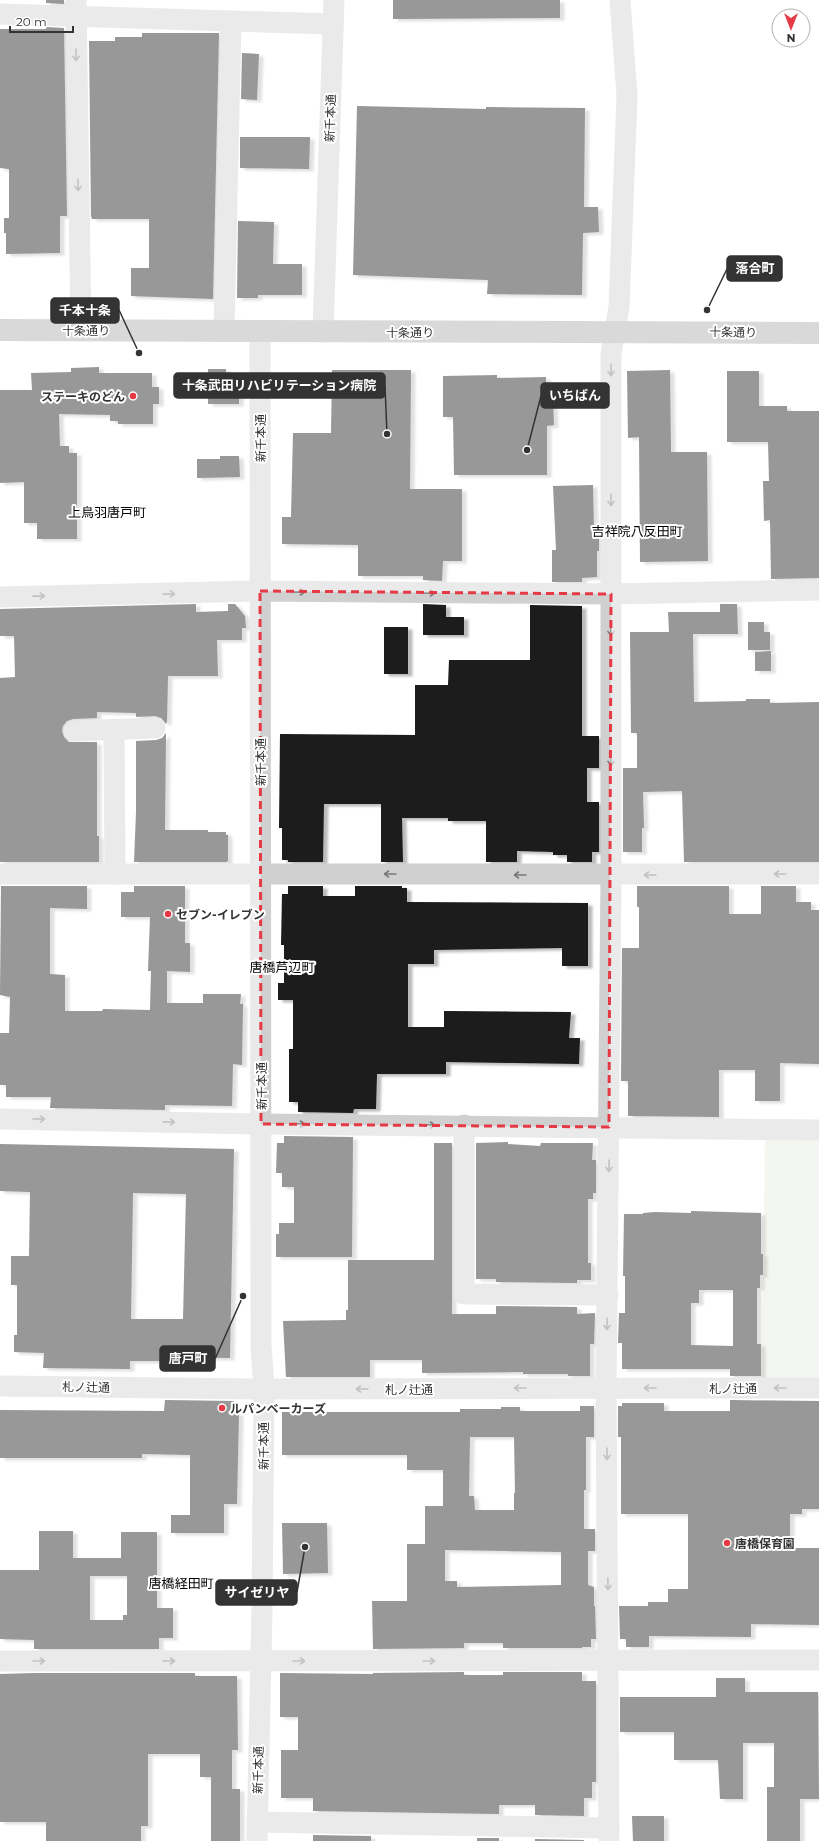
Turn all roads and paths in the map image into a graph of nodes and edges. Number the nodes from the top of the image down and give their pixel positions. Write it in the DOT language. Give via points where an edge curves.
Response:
graph roads {
  1 [pos="334,0"];
  2 [pos="620,0"];
  3 [pos="76,8"];
  4 [pos="0,14"];
  5 [pos="231,21"];
  6 [pos="333,24"];
  7 [pos="0,330"];
  8 [pos="81,330"];
  9 [pos="224,331"];
  10 [pos="615,331"];
  11 [pos="260,332"];
  12 [pos="323,332"];
  13 [pos="819,333"];
  14 [pos="819,590"];
  15 [pos="260,592"];
  16 [pos="611,594"];
  17 [pos="0,597"];
  18 [pos="155,728"];
  19 [pos="74,730"];
  20 [pos="114,730"];
  21 [pos="0,874"];
  22 [pos="115,874"];
  23 [pos="260,874"];
  24 [pos="819,874"];
  25 [pos="611,875"];
  26 [pos="0,1119"];
  27 [pos="261,1124"];
  28 [pos="464,1125"];
  29 [pos="609,1127"];
  30 [pos="819,1130"];
  31 [pos="608,1295"];
  32 [pos="0,1386"];
  33 [pos="606,1388"];
  34 [pos="819,1388"];
  35 [pos="264,1389"];
  36 [pos="608,1660"];
  37 [pos="819,1660"];
  38 [pos="0,1661"];
  39 [pos="260,1661"];
  40 [pos="257,1832"];
  41 [pos="609,1835"];
  1 -- 6 [label="street, 新千本通"];
  2 -- 10 [label="street" via="627,96 619,307"];
  3 -- 4 [label="street"];
  3 -- 5 [label="street"];
  3 -- 8 [label="street, one-way"];
  5 -- 6 [label="street"];
  5 -- 9 [label="street"];
  6 -- 12 [label="street, 新千本通"];
  7 -- 8 [label="main road, 十条通り"];
  8 -- 9 [label="main road, 十条通り"];
  9 -- 11 [label="main road, 十条通り"];
  10 -- 12 [label="main road, 十条通り"];
  10 -- 13 [label="main road, 十条通り"];
  10 -- 16 [label="street, one-way" via="612,354"];
  11 -- 12 [label="main road, 十条通り"];
  11 -- 15 [label="street, 新千本通"];
  14 -- 16 [label="street"];
  15 -- 16 [label="street, one-way"];
  17 -- 15 [label="street, one-way"];
  15 -- 23 [label="street, 新千本通"];
  16 -- 25 [label="street, one-way"];
  18 -- 20 [label="street"];
  19 -- 20 [label="street"];
  20 -- 22 [label="street"];
  21 -- 22 [label="street"];
  22 -- 23 [label="street"];
  25 -- 23 [label="street, one-way"];
  23 -- 27 [label="street, 新千本通"];
  24 -- 25 [label="street, one-way"];
  25 -- 29 [label="street"];
  26 -- 27 [label="street, one-way"];
  27 -- 28 [label="street, one-way"];
  27 -- 35 [label="street, 新千本通" via="261,1345"];
  28 -- 29 [label="street"];
  28 -- 31 [label="street" via="464,1294"];
  29 -- 30 [label="street"];
  29 -- 31 [label="street, one-way"];
  31 -- 33 [label="street, one-way"];
  32 -- 35 [label="street, 札ノ辻通"];
  34 -- 33 [label="street, 札ノ辻通, one-way"];
  33 -- 35 [label="street, 札ノ辻通, one-way"];
  33 -- 36 [label="street, one-way"];
  35 -- 39 [label="street, 新千本通"];
  36 -- 37 [label="street"];
  39 -- 36 [label="street, one-way"];
  36 -- 41 [label="street"];
  38 -- 39 [label="street, one-way"];
  39 -- 40 [label="street, 新千本通"];
  40 -- 41 [label="street"];
}
